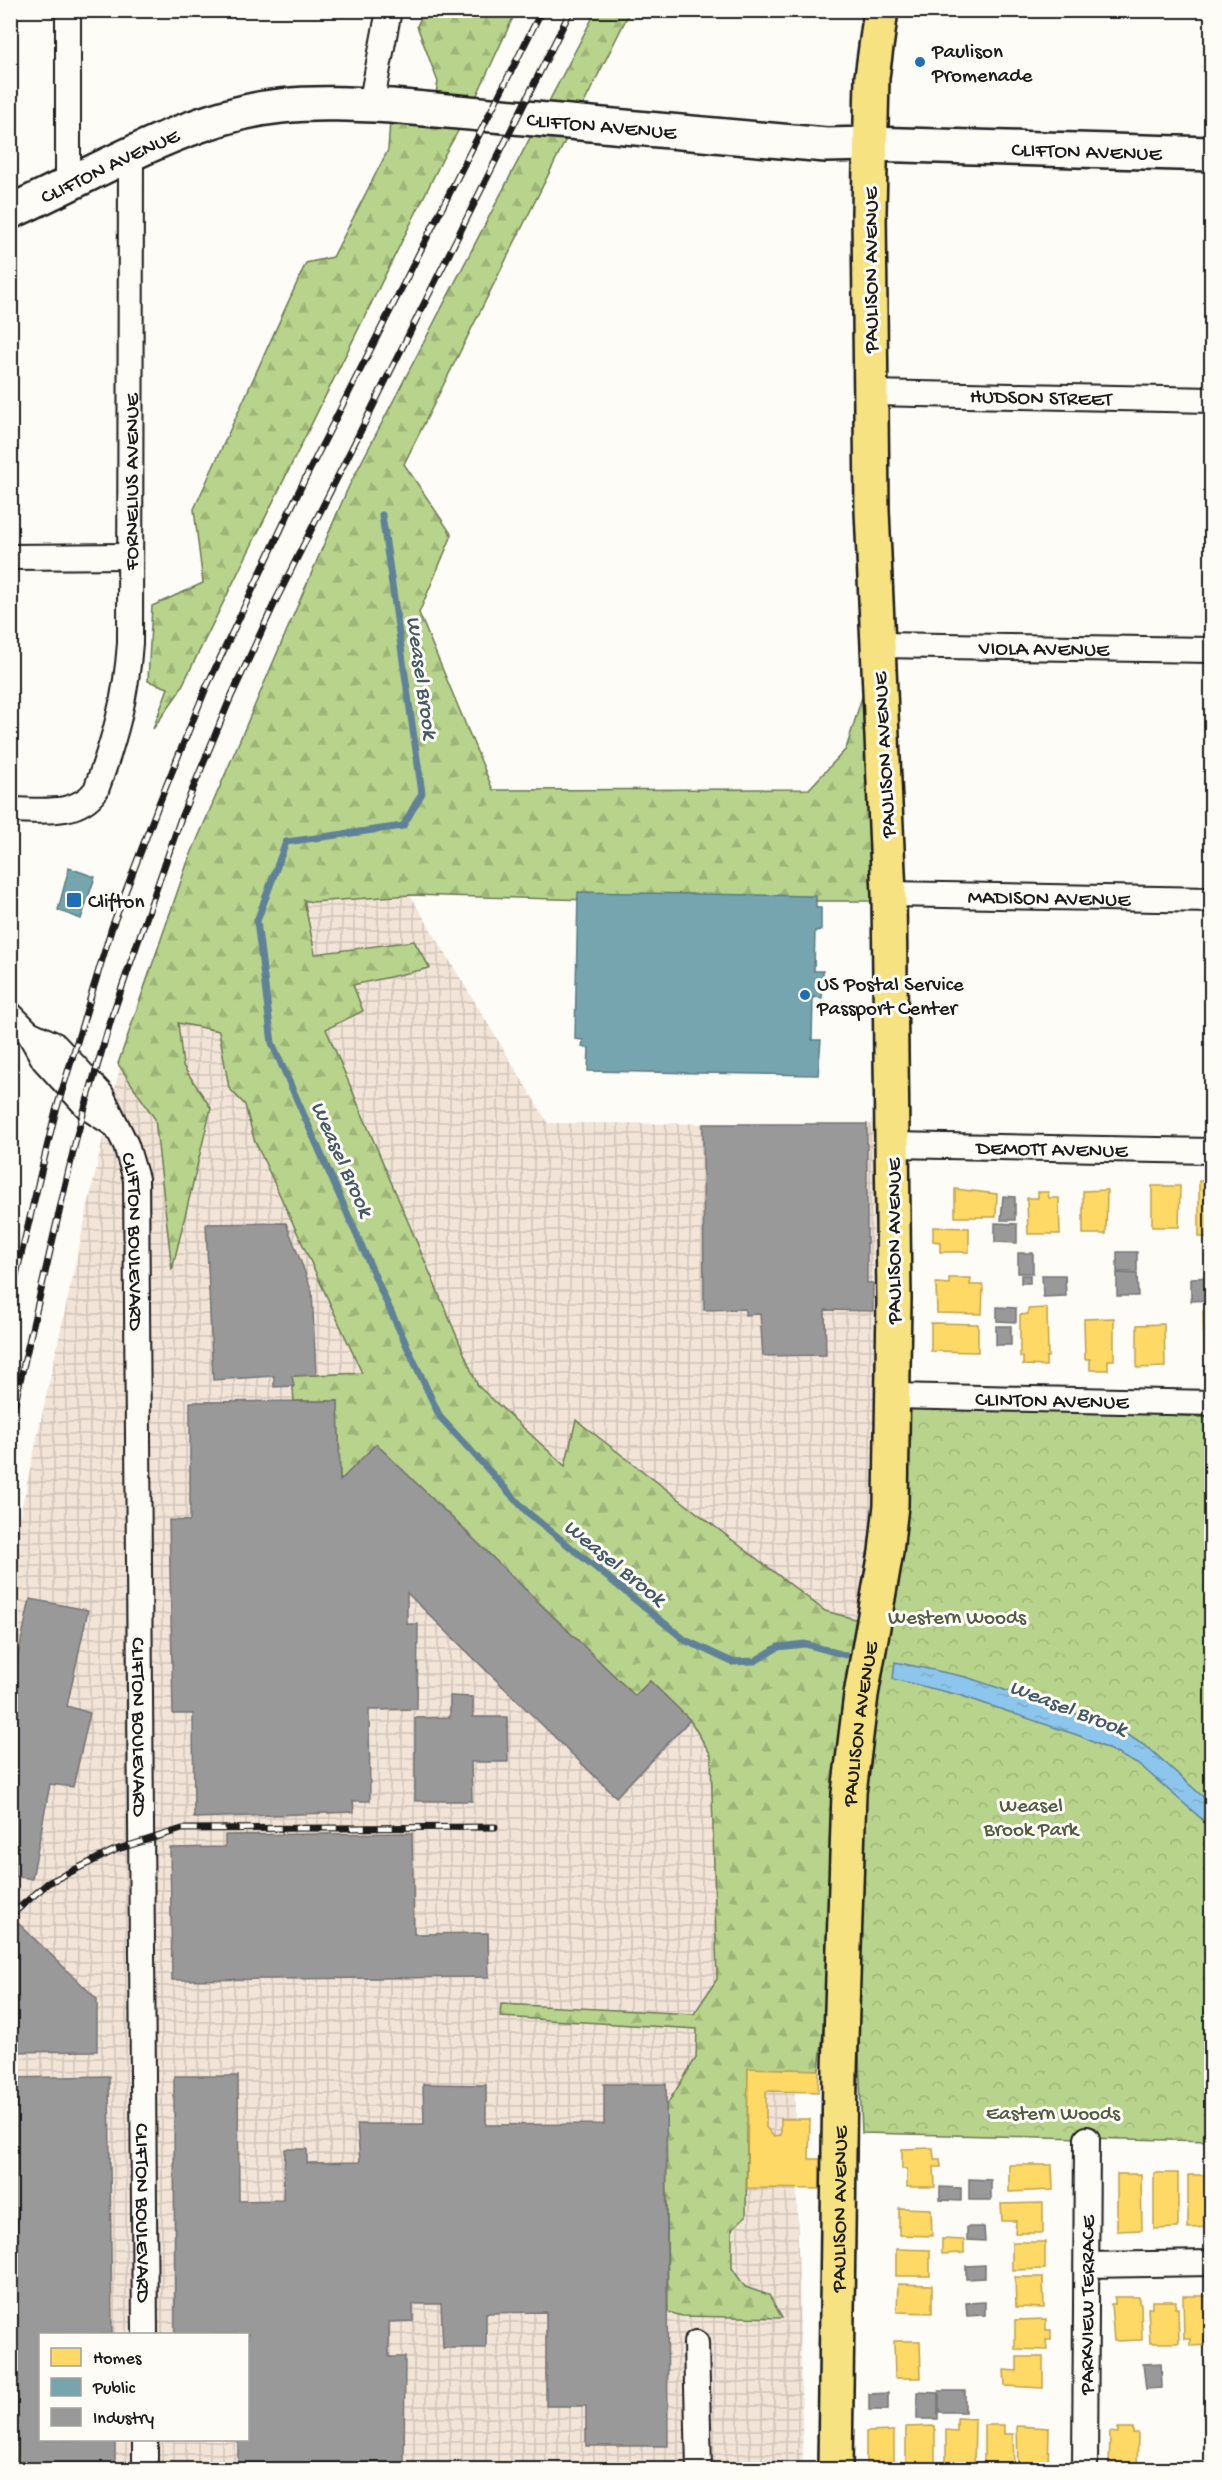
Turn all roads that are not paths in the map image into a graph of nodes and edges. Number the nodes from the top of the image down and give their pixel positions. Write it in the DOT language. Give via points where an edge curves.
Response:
graph roads {
  1 [pos="68,10"];
  2 [pos="389,10"];
  3 [pos="881,10"];
  4 [pos="371,105"];
  5 [pos="869,144"];
  6 [pos="1212,154"];
  7 [pos="131,155"];
  8 [pos="68,186"];
  9 [pos="10,212"];
  10 [pos="871,393"];
  11 [pos="1212,400"];
  12 [pos="130,556"];
  13 [pos="10,557"];
  14 [pos="878,645"];
  15 [pos="1212,650"];
  16 [pos="10,810"];
  17 [pos="889,894"];
  18 [pos="1212,900"];
  19 [pos="10,1014"];
  20 [pos="892,1145"];
  21 [pos="1212,1151"];
  22 [pos="893,1396"];
  23 [pos="1212,1403"];
  24 [pos="1087,2139"];
  25 [pos="1212,2263"];
  26 [pos="1087,2265"];
  27 [pos="145,2333"];
  28 [pos="696,2343"];
  29 [pos="145,2441"];
  30 [pos="145,2469"];
  31 [pos="699,2469"];
  32 [pos="835,2469"];
  33 [pos="1085,2469"];
  1 -- 8 [label="street"];
  2 -- 4 [label="street"];
  3 -- 5 [label="main road, PAULISON AVENUE"];
  4 -- 5 [label="main road, CLIFTON AVENUE" via="826,145"];
  4 -- 7 [label="main road, CLIFTON AVENUE" via="281,106 237,114 184,130"];
  5 -- 6 [label="main road, CLIFTON AVENUE"];
  5 -- 10 [label="main road, PAULISON AVENUE"];
  7 -- 8 [label="main road, CLIFTON AVENUE"];
  7 -- 12 [label="street, FORNELIUS AVENUE"];
  8 -- 9 [label="main road, CLIFTON AVENUE"];
  10 -- 11 [label="street, HUDSON STREET"];
  10 -- 14 [label="main road, PAULISON AVENUE"];
  12 -- 13 [label="street"];
  12 -- 16 [label="street, FORNELIUS AVENUE" via="127,681 121,716 96,790 77,807"];
  14 -- 15 [label="street, VIOLA AVENUE"];
  14 -- 17 [label="main road, PAULISON AVENUE"];
  17 -- 18 [label="street, MADISON AVENUE"];
  17 -- 20 [label="main road, PAULISON AVENUE"];
  19 -- 27 [label="street, CLIFTON BOULEVARD" via="29,1033 55,1045 101,1094 126,1145 136,1179"];
  20 -- 21 [label="street, DEMOTT AVENUE"];
  20 -- 22 [label="main road, PAULISON AVENUE"];
  22 -- 23 [label="street, CLINTON AVENUE"];
  22 -- 32 [label="main road, PAULISON AVENUE" via="889,1529 849,1793 840,2070"];
  24 -- 26 [label="street, PARKVIEW TERRACE"];
  25 -- 26 [label="street"];
  26 -- 33 [label="street, PARKVIEW TERRACE"];
  28 -- 31 [label="street"];
  29 -- 30 [label="street"];
}
